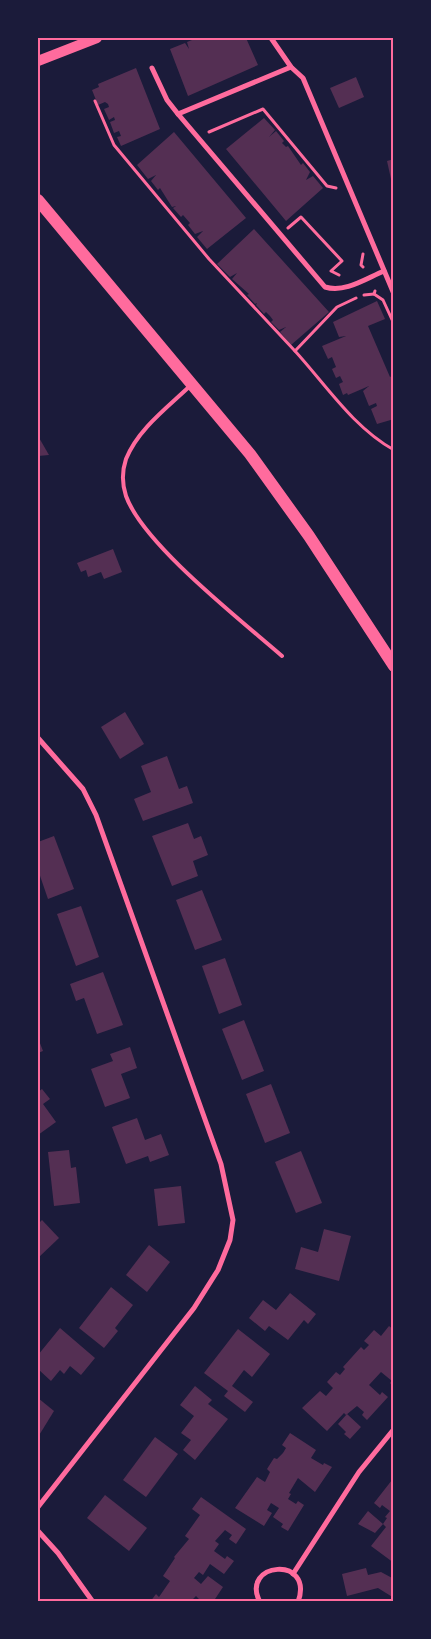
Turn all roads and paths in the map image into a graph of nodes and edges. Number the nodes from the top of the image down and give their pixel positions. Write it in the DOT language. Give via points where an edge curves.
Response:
graph roads {
  1 [pos="97,38"];
  2 [pos="271,38"];
  3 [pos="38,61"];
  4 [pos="291,67"];
  5 [pos="152,68"];
  6 [pos="95,101"];
  7 [pos="178,114"];
  8 [pos="208,132"];
  9 [pos="339,195"];
  10 [pos="38,200"];
  11 [pos="289,227"];
  12 [pos="362,248"];
  13 [pos="357,269"];
  14 [pos="384,271"];
  15 [pos="346,274"];
  16 [pos="394,294"];
  17 [pos="394,324"];
  18 [pos="295,351"];
  19 [pos="192,384"];
  20 [pos="394,450"];
  21 [pos="282,656"];
  22 [pos="394,666"];
  23 [pos="38,738"];
  24 [pos="394,1429"];
  25 [pos="38,1507"];
  26 [pos="38,1531"];
  27 [pos="293,1574"];
  28 [pos="93,1602"];
  29 [pos="260,1602"];
  30 [pos="298,1602"];
  1 -- 3 [label="main road"];
  2 -- 4 [label="street"];
  4 -- 7 [label="street"];
  4 -- 14 [label="street" via="303,78"];
  5 -- 7 [label="street" via="167,100"];
  6 -- 18 [label="path" via="114,145 209,259"];
  7 -- 14 [label="street" via="325,287 335,290 348,287"];
  8 -- 9 [label="path" via="262,109 327,186 335,186"];
  10 -- 19 [label="main road"];
  11 -- 15 [label="path" via="301,217 342,261 331,271 337,275"];
  12 -- 13 [label="path" via="362,266"];
  14 -- 16 [label="street"];
  17 -- 18 [label="path" via="383,300 374,293 364,294 337,307"];
  18 -- 20 [label="path" via="342,406 380,442"];
  19 -- 21 [label="lane" via="146,427 126,459 122,480 127,498 157,542"];
  19 -- 22 [label="main road" via="250,454 310,536"];
  23 -- 25 [label="street" via="83,789 96,815 221,1164 232,1220 225,1255 202,1296"];
  24 -- 27 [label="street" via="359,1472"];
  26 -- 28 [label="street"];
  27 -- 29 [label="street" via="275,1569 262,1576 257,1590"];
  27 -- 30 [label="street" via="300,1582"];
}
